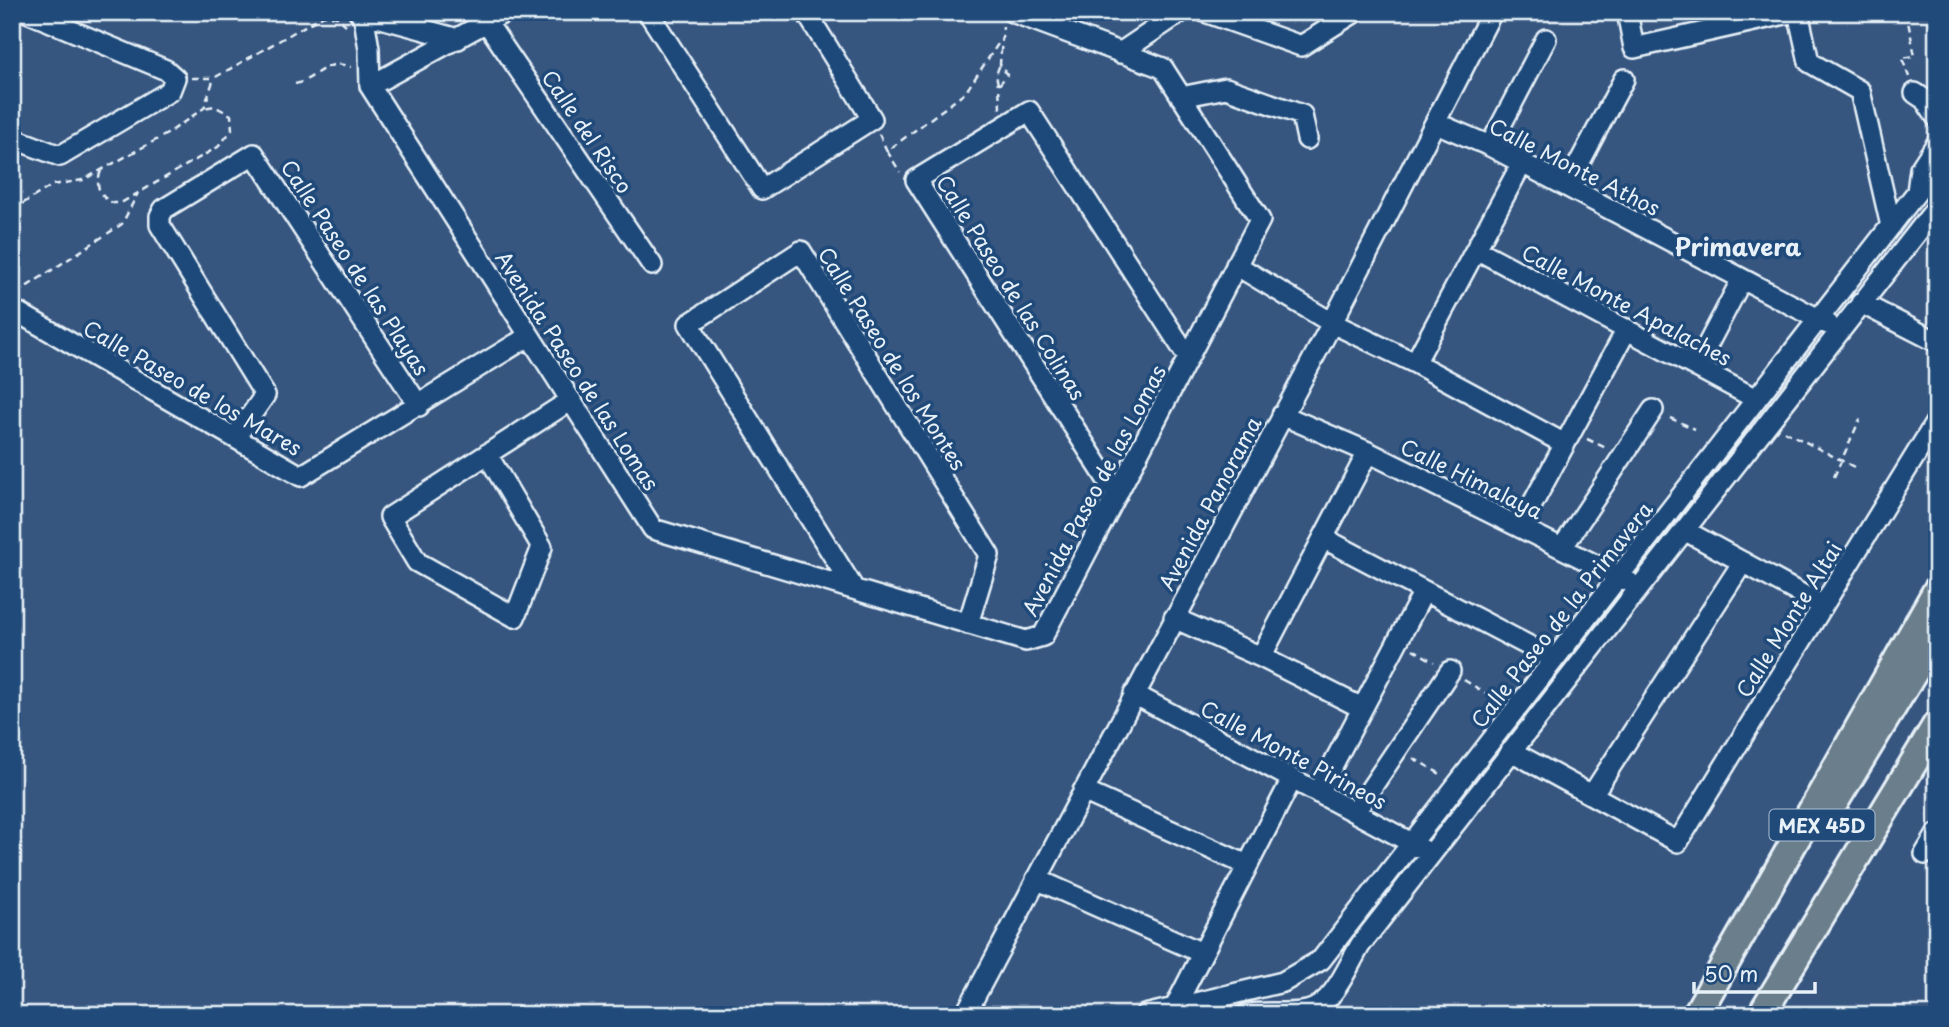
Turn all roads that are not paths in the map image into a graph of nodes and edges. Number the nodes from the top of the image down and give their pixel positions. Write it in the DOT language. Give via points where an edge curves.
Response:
graph roads {
  1 [pos="27,12"];
  2 [pos="505,12"];
  3 [pos="648,12"];
  4 [pos="806,12"];
  5 [pos="1181,12"];
  6 [pos="1205,12"];
  7 [pos="1355,12"];
  8 [pos="1492,12"];
  9 [pos="1627,12"];
  10 [pos="1796,12"];
  11 [pos="362,13"];
  12 [pos="1036,16"];
  13 [pos="1007,19"];
  14 [pos="487,23"];
  15 [pos="458,39"];
  16 [pos="1546,40"];
  17 [pos="1120,53"];
  18 [pos="1624,79"];
  19 [pos="370,86"];
  20 [pos="1914,93"];
  21 [pos="1181,97"];
  22 [pos="1937,118"];
  23 [pos="1436,123"];
  24 [pos="12,138"];
  25 [pos="1307,138"];
  26 [pos="1937,143"];
  27 [pos="1490,146"];
  28 [pos="1522,163"];
  29 [pos="1567,187"];
  30 [pos="1917,192"];
  31 [pos="1936,208"];
  32 [pos="1891,226"];
  33 [pos="1476,249"];
  34 [pos="652,265"];
  35 [pos="1236,265"];
  36 [pos="1742,279"];
  37 [pos="1861,303"];
  38 [pos="12,309"];
  39 [pos="1818,319"];
  40 [pos="1332,323"];
  41 [pos="1627,329"];
  42 [pos="1840,330"];
  43 [pos="530,336"];
  44 [pos="1937,342"];
  45 [pos="1188,357"];
  46 [pos="1416,363"];
  47 [pos="1696,367"];
  48 [pos="1756,399"];
  49 [pos="571,400"];
  50 [pos="419,406"];
  51 [pos="1653,410"];
  52 [pos="1282,415"];
  53 [pos="1937,420"];
  54 [pos="235,438"];
  55 [pos="1568,438"];
  56 [pos="1368,452"];
  57 [pos="487,454"];
  58 [pos="1117,495"];
  59 [pos="1520,527"];
  60 [pos="1684,530"];
  61 [pos="1323,538"];
  62 [pos="1562,548"];
  63 [pos="1743,562"];
  64 [pos="1619,576"];
  65 [pos="1640,586"];
  66 [pos="854,589"];
  67 [pos="1937,590"];
  68 [pos="1424,591"];
  69 [pos="1822,606"];
  70 [pos="1174,618"];
  71 [pos="968,624"];
  72 [pos="1937,634"];
  73 [pos="1261,657"];
  74 [pos="1554,659"];
  75 [pos="1450,671"];
  76 [pos="1134,694"];
  77 [pos="1363,708"];
  78 [pos="1937,724"];
  79 [pos="1511,751"];
  80 [pos="1292,779"];
  81 [pos="1083,790"];
  82 [pos="1318,793"];
  83 [pos="1592,794"];
  84 [pos="1355,813"];
  85 [pos="1937,834"];
  86 [pos="1412,843"];
  87 [pos="1431,853"];
  88 [pos="1924,854"];
  89 [pos="1247,865"];
  90 [pos="1036,879"];
  91 [pos="1202,953"];
  92 [pos="1321,960"];
  93 [pos="1283,982"];
  94 [pos="1336,985"];
  95 [pos="1178,1011"];
  96 [pos="1293,1012"];
  97 [pos="965,1015"];
  98 [pos="1145,1015"];
  99 [pos="1246,1015"];
  100 [pos="1696,1015"];
  101 [pos="1706,1015"];
  102 [pos="1761,1015"];
  1 -- 24 [label="street" via="166,69 174,78 170,91 60,156"];
  2 -- 14 [label="street"];
  3 -- 4 [label="street" via="762,188 872,118"];
  5 -- 17 [label="street"];
  6 -- 7 [label="street" via="1301,47"];
  8 -- 23 [label="street, Avenida Panorama"];
  9 -- 10 [label="street" via="1634,48"];
  10 -- 32 [label="street" via="1809,62 1860,91"];
  11 -- 15 [label="street"];
  11 -- 19 [label="street"];
  12 -- 13 [label="street, Avenida Paseo de las Lomas"];
  12 -- 17 [label="street, Avenida Paseo de las Lomas"];
  14 -- 15 [label="street"];
  14 -- 34 [label="street, Calle del Risco"];
  15 -- 19 [label="street"];
  16 -- 27 [label="street"];
  17 -- 21 [label="street, Avenida Paseo de las Lomas" via="1163,68"];
  18 -- 29 [label="street"];
  19 -- 43 [label="street, Avenida Paseo de las Lomas"];
  20 -- 22 [label="street"];
  21 -- 25 [label="street" via="1226,88 1302,115"];
  21 -- 35 [label="street, Avenida Paseo de las Lomas" via="1260,220"];
  23 -- 27 [label="street, Calle Monte Athos"];
  23 -- 40 [label="street, Avenida Panorama"];
  26 -- 30 [label="street, Calle Paseo de la Primavera" via="1920,169"];
  27 -- 28 [label="street, Calle Monte Athos"];
  28 -- 29 [label="street, Calle Monte Athos"];
  28 -- 33 [label="street"];
  29 -- 36 [label="street, Calle Monte Athos"];
  30 -- 31 [label="street"];
  30 -- 32 [label="street, Calle Paseo de la Primavera"];
  31 -- 37 [label="street"];
  32 -- 39 [label="street, Calle Paseo de la Primavera"];
  33 -- 41 [label="street, Calle Monte Apalaches"];
  33 -- 46 [label="street"];
  35 -- 40 [label="street"];
  35 -- 45 [label="street, Avenida Paseo de las Lomas"];
  36 -- 39 [label="street, Calle Monte Athos"];
  36 -- 47 [label="street"];
  37 -- 42 [label="street"];
  37 -- 44 [label="street"];
  38 -- 54 [label="street, Calle Paseo de los Mares"];
  39 -- 42 [label="street, Calle Monte Athos"];
  39 -- 48 [label="street, Calle Paseo de la Primavera"];
  40 -- 46 [label="street"];
  40 -- 52 [label="street, Avenida Panorama"];
  41 -- 47 [label="street, Calle Monte Apalaches"];
  41 -- 55 [label="street"];
  42 -- 60 [label="street"];
  43 -- 49 [label="street, Avenida Paseo de las Lomas"];
  43 -- 50 [label="street, Calle Paseo de los Mares"];
  45 -- 58 [label="street, Avenida Paseo de las Lomas"];
  45 -- 58 [label="street, Calle Paseo de las Colinas" via="1029,111 916,180"];
  46 -- 55 [label="street"];
  47 -- 48 [label="street, Calle Monte Apalaches"];
  48 -- 64 [label="street, Calle Paseo de la Primavera"];
  49 -- 57 [label="street"];
  49 -- 66 [label="street, Avenida Paseo de las Lomas" via="653,529"];
  50 -- 54 [label="street, Calle Paseo de los Mares" via="302,476"];
  50 -- 54 [label="street, Calle Paseo de las Playas" via="254,154 164,209 160,216 160,225 265,395"];
  51 -- 62 [label="street"];
  52 -- 56 [label="street, Calle Himalaya"];
  52 -- 70 [label="street, Avenida Panorama"];
  53 -- 69 [label="street, Calle Monte Altai"];
  55 -- 59 [label="street"];
  56 -- 59 [label="street, Calle Himalaya"];
  56 -- 61 [label="street"];
  57 -- 57 [label="street" via="542,547 515,617 417,562 390,517"];
  58 -- 71 [label="street, Avenida Paseo de las Lomas" via="1043,636 1026,641"];
  59 -- 62 [label="street, Calle Himalaya"];
  60 -- 63 [label="street"];
  60 -- 65 [label="street"];
  61 -- 68 [label="street"];
  61 -- 73 [label="street"];
  62 -- 64 [label="street, Calle Himalaya"];
  63 -- 69 [label="street"];
  63 -- 83 [label="street"];
  64 -- 65 [label="street, Calle Himalaya"];
  64 -- 74 [label="street, Calle Paseo de la Primavera"];
  65 -- 79 [label="street"];
  66 -- 71 [label="street, Avenida Paseo de las Lomas"];
  66 -- 71 [label="street, Calle Paseo de los Montes" via="689,324 801,251 989,555"];
  67 -- 100 [label="highway"];
  68 -- 74 [label="street"];
  68 -- 77 [label="street"];
  69 -- 83 [label="street, Calle Monte Altai" via="1678,842"];
  70 -- 73 [label="street"];
  70 -- 76 [label="street, Avenida Panorama"];
  72 -- 101 [label="highway, MEX 45D"];
  73 -- 77 [label="street"];
  74 -- 86 [label="street, Calle Paseo de la Primavera"];
  75 -- 84 [label="street"];
  76 -- 80 [label="street, Calle Monte Pirineos"];
  76 -- 81 [label="street, Avenida Panorama"];
  77 -- 82 [label="street"];
  78 -- 102 [label="highway, MEX 45D"];
  79 -- 83 [label="street"];
  79 -- 87 [label="street"];
  80 -- 82 [label="street, Calle Monte Pirineos"];
  80 -- 89 [label="street"];
  81 -- 89 [label="street"];
  81 -- 90 [label="street, Avenida Panorama"];
  82 -- 84 [label="street, Calle Monte Pirineos"];
  84 -- 86 [label="street, Calle Monte Pirineos"];
  85 -- 88 [label="street"];
  86 -- 87 [label="street, Calle Monte Pirineos"];
  86 -- 92 [label="street, Calle Paseo de la Primavera"];
  87 -- 94 [label="street" via="1361,944"];
  89 -- 91 [label="street"];
  90 -- 91 [label="street"];
  90 -- 97 [label="street, Avenida Panorama"];
  91 -- 95 [label="street"];
  92 -- 93 [label="street, Calle Paseo de la Primavera"];
  92 -- 94 [label="street"];
  93 -- 95 [label="street, Calle Paseo de la Primavera"];
  93 -- 96 [label="street"];
  94 -- 96 [label="street" via="1319,1006"];
  95 -- 98 [label="street, Calle Paseo de la Primavera"];
  96 -- 99 [label="street"];
}
